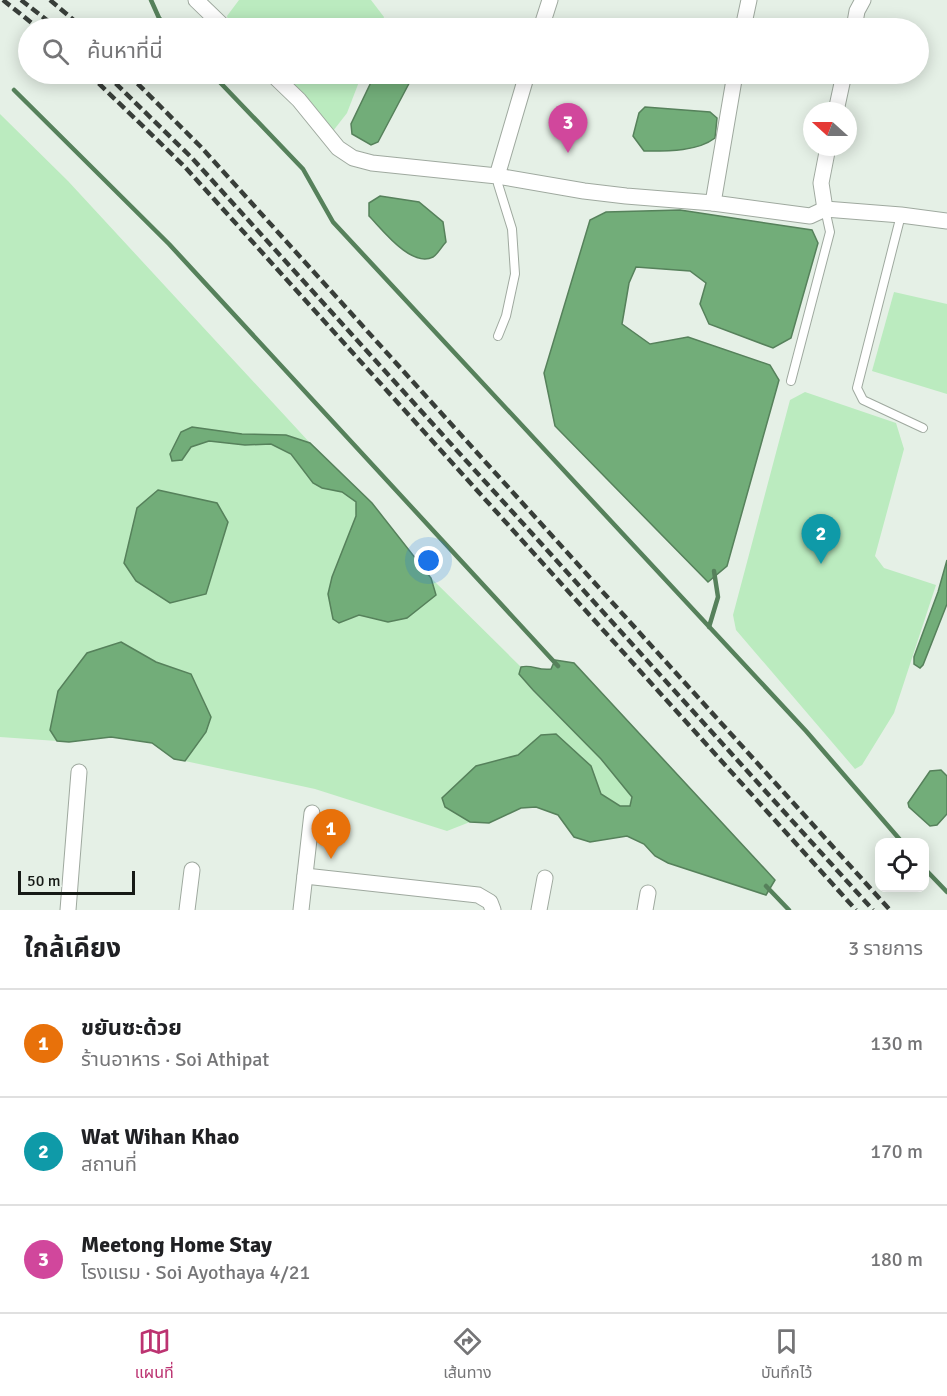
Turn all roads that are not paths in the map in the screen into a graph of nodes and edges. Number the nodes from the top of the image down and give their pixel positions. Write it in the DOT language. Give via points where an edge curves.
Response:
graph roads {
  1 [pos="196,0"];
  2 [pos="550,0"];
  3 [pos="749,0"];
  4 [pos="862,0"];
  5 [pos="215,18"];
  6 [pos="544,18"];
  7 [pos="745,18"];
  8 [pos="856,18"];
  9 [pos="282,84"];
  10 [pos="524,84"];
  11 [pos="733,84"];
  12 [pos="842,84"];
  13 [pos="838,102"];
  14 [pos="826,156"];
  15 [pos="497,176"];
  16 [pos="712,203"];
  17 [pos="825,209"];
  18 [pos="901,214"];
  19 [pos="947,221"];
  20 [pos="498,336"];
  21 [pos="791,381"];
  22 [pos="923,428"];
  23 [pos="80,772"];
  24 [pos="312,813"];
  25 [pos="192,870"];
  26 [pos="305,876"];
  27 [pos="545,878"];
  28 [pos="648,893"];
  29 [pos="68,910"];
  30 [pos="187,910"];
  31 [pos="301,910"];
  32 [pos="493,910"];
  33 [pos="540,910"];
  34 [pos="645,910"];
  1 -- 5 [label="street"];
  2 -- 6 [label="street"];
  3 -- 7 [label="street"];
  4 -- 8 [label="street"];
  9 -- 15 [label="street" via="338,148 353,158"];
  10 -- 15 [label="street"];
  11 -- 16 [label="street"];
  12 -- 13 [label="street"];
  14 -- 17 [label="street" via="821,183"];
  15 -- 16 [label="street" via="584,191"];
  15 -- 20 [label="lane" via="512,229 515,274"];
  16 -- 17 [label="street" via="810,216"];
  17 -- 18 [label="street"];
  17 -- 21 [label="lane" via="830,232"];
  18 -- 19 [label="street"];
  18 -- 22 [label="lane" via="857,388 863,400"];
  23 -- 29 [label="street"];
  24 -- 26 [label="street"];
  25 -- 30 [label="street"];
  26 -- 31 [label="street"];
  26 -- 32 [label="street" via="478,895 490,902"];
  27 -- 33 [label="street"];
  28 -- 34 [label="street"];
}
